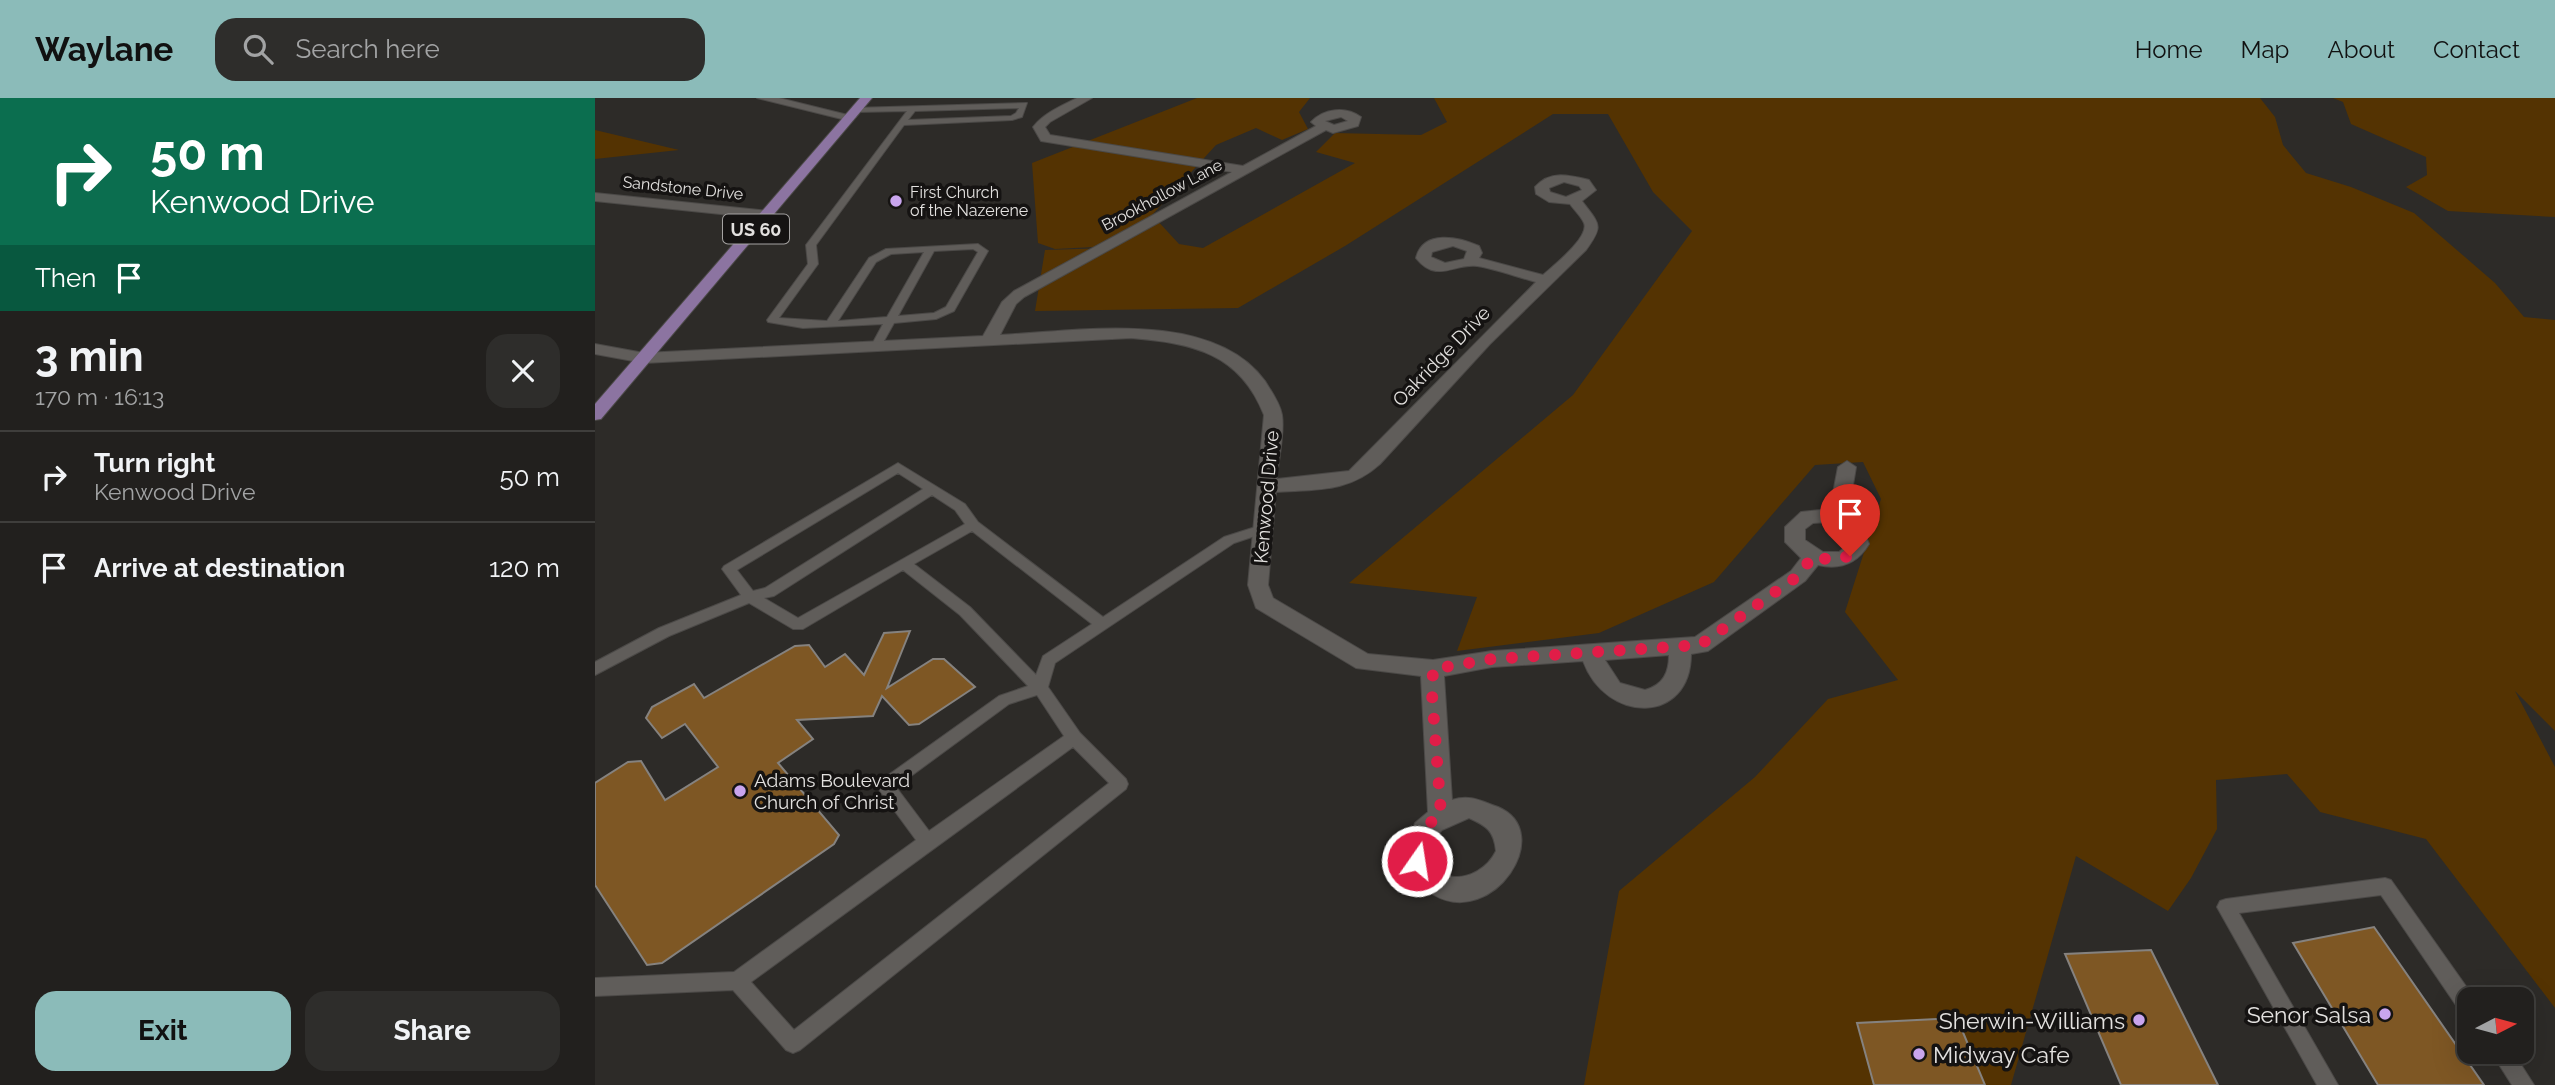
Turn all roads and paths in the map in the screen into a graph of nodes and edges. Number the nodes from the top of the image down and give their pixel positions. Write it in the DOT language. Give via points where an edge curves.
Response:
graph roads {
  1 [pos="763,98"];
  2 [pos="866,98"];
  3 [pos="1086,98"];
  4 [pos="912,109"];
  5 [pos="853,114"];
  6 [pos="902,123"];
  7 [pos="1324,127"];
  8 [pos="1245,170"];
  9 [pos="595,197"];
  10 [pos="1574,200"];
  11 [pos="768,215"];
  12 [pos="931,248"];
  13 [pos="1471,260"];
  14 [pos="1543,280"];
  15 [pos="892,319"];
  16 [pos="832,322"];
  17 [pos="988,342"];
  18 [pos="875,348"];
  19 [pos="595,349"];
  20 [pos="644,358"];
  21 [pos="595,415"];
  22 [pos="1847,467"];
  23 [pos="1269,486"];
  24 [pos="932,489"];
  25 [pos="1838,518"];
  26 [pos="973,525"];
  27 [pos="1265,528"];
  28 [pos="1813,556"];
  29 [pos="904,563"];
  30 [pos="750,597"];
  31 [pos="1102,624"];
  32 [pos="1680,646"];
  33 [pos="1591,653"];
  34 [pos="595,669"];
  35 [pos="1433,669"];
  36 [pos="1040,688"];
  37 [pos="1074,738"];
  38 [pos="1441,814"];
  39 [pos="927,842"];
  40 [pos="737,981"];
  41 [pos="595,987"];
  42 [pos="2457,990"];
  43 [pos="2509,1064"];
  44 [pos="2329,1085"];
  45 [pos="2524,1085"];
  1 -- 5 [label="street"];
  2 -- 5 [label="main road, US 60"];
  3 -- 8 [label="street, Brookhollow Lane" via="1046,119 1039,127 1045,138"];
  4 -- 5 [label="lane"];
  4 -- 6 [label="lane"];
  4 -- 6 [label="lane" via="1024,105 1012,118"];
  5 -- 11 [label="main road, US 60"];
  6 -- 16 [label="lane" via="811,245 813,264 772,320 782,325"];
  7 -- 8 [label="street"];
  8 -- 17 [label="street, Brookhollow Lane" via="1019,294"];
  9 -- 11 [label="street, Sandstone Drive"];
  10 -- 14 [label="street, Oakridge Drive" via="1592,224 1592,232"];
  11 -- 20 [label="main road, US 60"];
  12 -- 15 [label="lane"];
  12 -- 15 [label="lane" via="975,246 983,251 950,309 936,316"];
  12 -- 16 [label="lane" via="889,251 872,260"];
  13 -- 14 [label="street"];
  14 -- 23 [label="street, Oakridge Drive" via="1355,476"];
  15 -- 16 [label="lane"];
  15 -- 18 [label="lane"];
  17 -- 18 [label="street, Kenwood Drive"];
  17 -- 23 [label="street, Kenwood Drive" via="1131,333 1165,335 1216,350 1256,376 1269,400 1273,415"];
  18 -- 20 [label="street, Kenwood Drive"];
  19 -- 20 [label="street, Kenwood Drive"];
  20 -- 21 [label="main road, US 60"];
  22 -- 25 [label="street"];
  23 -- 27 [label="street, Kenwood Drive"];
  24 -- 26 [label="lane" via="960,507"];
  24 -- 30 [label="lane" via="769,592"];
  24 -- 30 [label="lane" via="898,467 729,569"];
  25 -- 28 [label="street" via="1808,517 1795,527 1795,542"];
  25 -- 28 [label="street" via="1855,529 1856,550 1840,559"];
  26 -- 29 [label="lane"];
  26 -- 31 [label="lane"];
  27 -- 31 [label="lane" via="1229,540"];
  27 -- 35 [label="street, Kenwood Drive" via="1258,585 1264,603 1364,662"];
  28 -- 32 [label="street, Kenwood Drive" via="1798,576 1700,645"];
  29 -- 30 [label="lane" via="798,625"];
  29 -- 36 [label="lane" via="965,611"];
  30 -- 34 [label="lane" via="664,632"];
  31 -- 36 [label="lane" via="1048,660"];
  32 -- 33 [label="street, Kenwood Drive"];
  32 -- 33 [label="street" via="1678,676 1669,689 1646,699 1632,700 1610,690"];
  33 -- 35 [label="street, Kenwood Drive" via="1492,659"];
  35 -- 38 [label="street"];
  36 -- 37 [label="lane"];
  36 -- 39 [label="lane" via="1004,700 885,786"];
  37 -- 39 [label="lane"];
  37 -- 40 [label="lane" via="1120,784 793,1043"];
  39 -- 40 [label="lane"];
  40 -- 41 [label="lane"];
  42 -- 44 [label="lane" via="2385,886 2226,907"];
  43 -- 45 [label="lane"];
}
